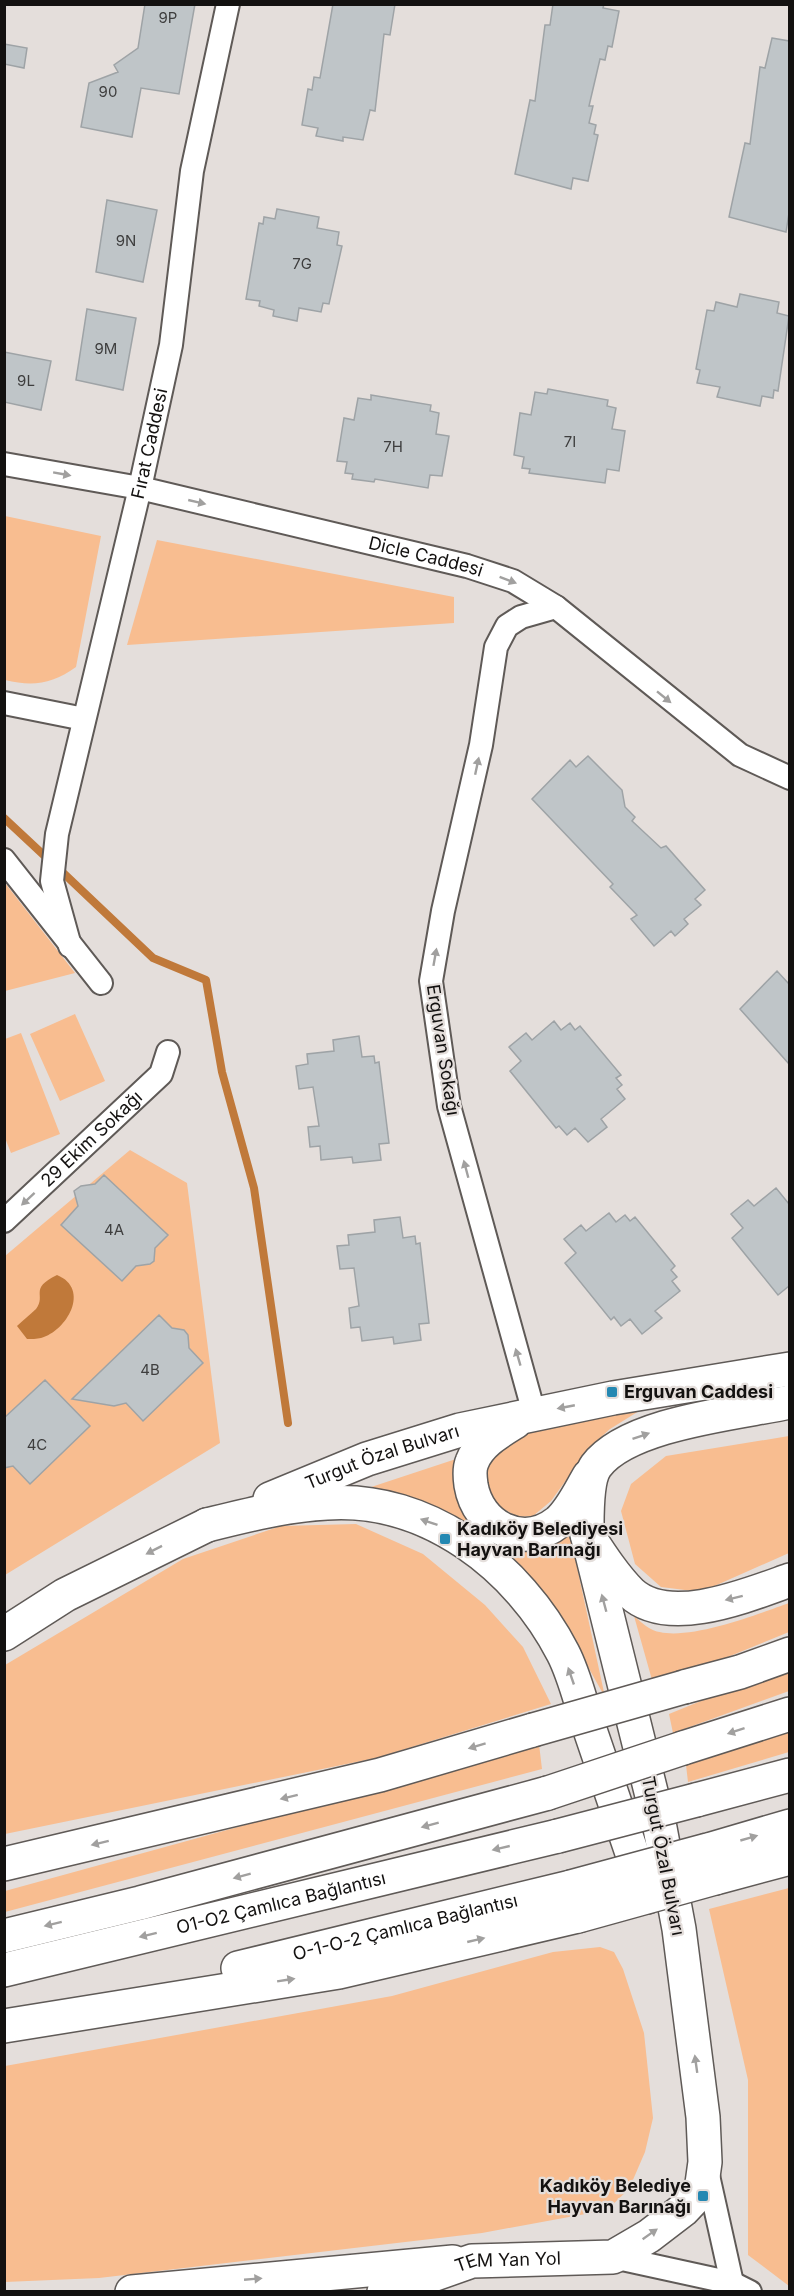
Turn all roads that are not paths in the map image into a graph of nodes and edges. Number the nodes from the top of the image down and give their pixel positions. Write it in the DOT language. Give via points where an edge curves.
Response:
graph roads {
  1 [pos="228,4"];
  2 [pos="4,464"];
  3 [pos="141,489"];
  4 [pos="556,607"];
  5 [pos="4,703"];
  6 [pos="84,719"];
  7 [pos="789,778"];
  8 [pos="4,860"];
  9 [pos="70,946"];
  10 [pos="101,983"];
  11 [pos="168,1052"];
  12 [pos="4,1221"];
  13 [pos="789,1369"];
  14 [pos="789,1402"];
  15 [pos="528,1415"];
  16 [pos="595,1468"];
  17 [pos="207,1525"];
  18 [pos="586,1534"];
  19 [pos="789,1580"];
  20 [pos="4,1634"];
  21 [pos="789,1654"];
  22 [pos="789,1714"];
  23 [pos="789,1775"];
  24 [pos="789,1826"];
  25 [pos="789,1858"];
  26 [pos="4,1864"];
  27 [pos="712,1864"];
  28 [pos="4,1936"];
  29 [pos="4,1970"];
  30 [pos="13,2024"];
  31 [pos="691,2030"];
  32 [pos="705,2162"];
  33 [pos="613,2257"];
  34 [pos="472,2260"];
  35 [pos="741,2287"];
  36 [pos="132,2292"];
  37 [pos="384,2292"];
  1 -- 3 [label="street, Fırat Caddesi" via="192,171 171,345"];
  2 -- 3 [label="street, Dicle Caddesi, one-way"];
  3 -- 4 [label="street, Dicle Caddesi, one-way" via="467,566 513,581"];
  3 -- 6 [label="street, Fırat Caddesi"];
  4 -- 7 [label="street, Dicle Caddesi, one-way" via="740,755"];
  15 -- 4 [label="street, Erguvan Sokağı, one-way" via="449,1106 431,981 481,745 495,647 507,626 520,617"];
  5 -- 6 [label="street"];
  6 -- 9 [label="street, Fırat Caddesi" via="52,879"];
  8 -- 9 [label="street"];
  9 -- 10 [label="street"];
  11 -- 12 [label="street, 29 Ekim Sokağı, one-way" via="161,1074"];
  13 -- 15 [label="main road, Turgut Özal Bulvarı, one-way"];
  16 -- 14 [label="main road, one-way" via="617,1446 641,1435"];
  15 -- 16 [label="main road" via="489,1438 472,1462 470,1477 477,1506 493,1524 520,1534 544,1530 559,1521"];
  15 -- 17 [label="main road, Turgut Özal Bulvarı" via="460,1430 366,1459"];
  16 -- 18 [label="main road, Turgut Özal Bulvarı"];
  17 -- 20 [label="main road, Turgut Özal Bulvarı, one-way" via="65,1595"];
  31 -- 17 [label="main road, one-way" via="564,1654 536,1609 504,1572 441,1526 387,1508 329,1502 270,1510"];
  19 -- 18 [label="main road, one-way" via="688,1609 655,1605 633,1594"];
  31 -- 18 [label="main road, Turgut Özal Bulvarı, one-way" via="679,1929 660,1828"];
  21 -- 26 [label="main road, one-way, bridge" via="740,1672 380,1775"];
  22 -- 28 [label="main road, one-way, bridge" via="548,1793"];
  23 -- 29 [label="main road, O1-O2 Çamlıca Bağlantısı, one-way, bridge" via="558,1836"];
  27 -- 24 [label="main road, one-way"];
  25 -- 27 [label="main road"];
  30 -- 27 [label="main road, one-way, bridge" via="339,1972"];
  32 -- 31 [label="main road, TEM Yan Yol, one-way"];
  33 -- 32 [label="main road, TEM Yan Yol, one-way" via="683,2210 701,2191"];
  32 -- 35 [label="street"];
  33 -- 34 [label="main road, TEM Yan Yol"];
  33 -- 35 [label="street"];
  36 -- 34 [label="main road, TEM Yan Yol, one-way"];
  34 -- 37 [label="main road"];
}
